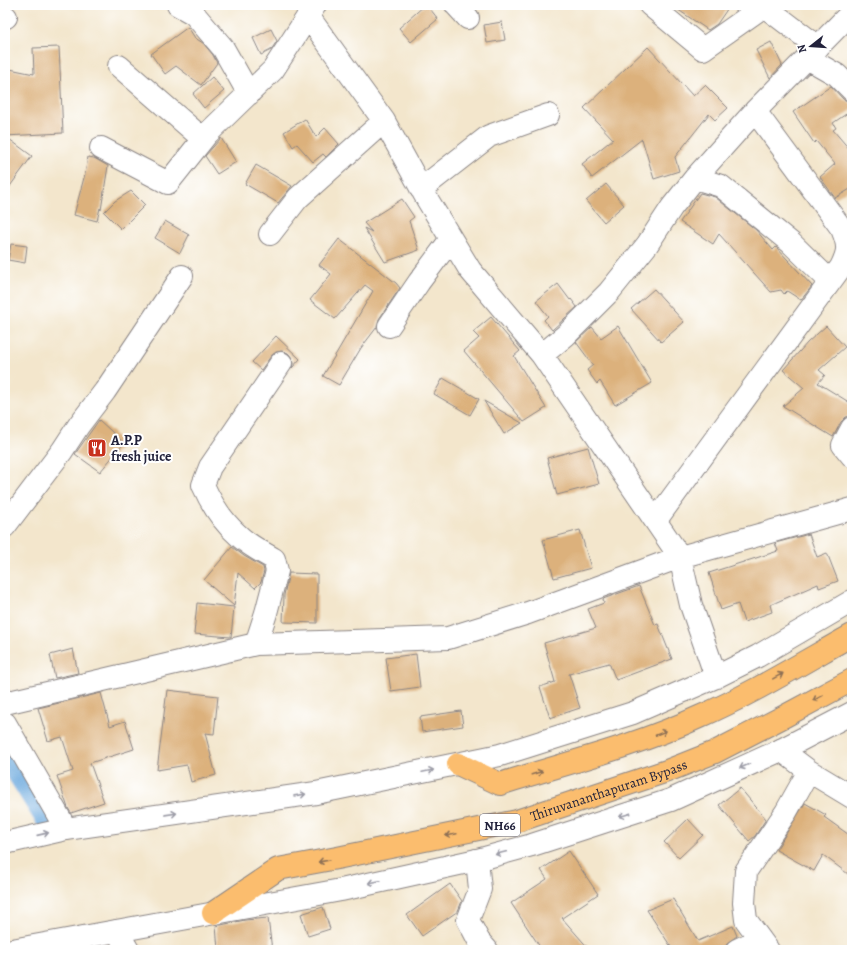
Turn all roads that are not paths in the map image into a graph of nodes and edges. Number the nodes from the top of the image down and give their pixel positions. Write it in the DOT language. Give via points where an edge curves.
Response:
graph roads {
  1 [pos="178,5"];
  2 [pos="650,5"];
  3 [pos="312,10"];
  4 [pos="852,12"];
  5 [pos="812,53"];
  6 [pos="119,66"];
  7 [pos="852,90"];
  8 [pos="248,94"];
  9 [pos="755,111"];
  10 [pos="548,115"];
  11 [pos="384,121"];
  12 [pos="203,138"];
  13 [pos="101,148"];
  14 [pos="695,178"];
  15 [pos="421,189"];
  16 [pos="270,234"];
  17 [pos="451,239"];
  18 [pos="841,274"];
  19 [pos="182,276"];
  20 [pos="390,326"];
  21 [pos="542,355"];
  22 [pos="281,363"];
  23 [pos="852,428"];
  24 [pos="852,456"];
  25 [pos="852,509"];
  26 [pos="656,520"];
  27 [pos="5,526"];
  28 [pos="680,557"];
  29 [pos="852,601"];
  30 [pos="852,635"];
  31 [pos="256,644"];
  32 [pos="716,677"];
  33 [pos="852,680"];
  34 [pos="5,702"];
  35 [pos="852,713"];
  36 [pos="5,723"];
  37 [pos="781,750"];
  38 [pos="458,764"];
  39 [pos="809,771"];
  40 [pos="852,796"];
  41 [pos="66,829"];
  42 [pos="5,842"];
  43 [pos="477,860"];
  44 [pos="213,913"];
  45 [pos="117,931"];
  46 [pos="764,945"];
  47 [pos="12,950"];
  48 [pos="128,950"];
  49 [pos="487,950"];
  50 [pos="737,950"];
  1 -- 8 [label="street" via="194,14 223,48"];
  2 -- 5 [label="street" via="703,49 764,6"];
  3 -- 8 [label="street" via="273,70"];
  3 -- 11 [label="street"];
  4 -- 5 [label="street"];
  5 -- 7 [label="street"];
  5 -- 9 [label="street"];
  6 -- 12 [label="street"];
  8 -- 12 [label="street"];
  9 -- 14 [label="street"];
  9 -- 18 [label="street" via="842,229 848,244"];
  10 -- 15 [label="street" via="489,136"];
  11 -- 15 [label="street"];
  11 -- 16 [label="street" via="298,198"];
  12 -- 13 [label="street" via="168,183"];
  14 -- 18 [label="street" via="721,186 791,243"];
  14 -- 21 [label="street" via="647,245 609,292"];
  15 -- 17 [label="street"];
  17 -- 20 [label="street"];
  17 -- 21 [label="street" via="470,270"];
  18 -- 26 [label="street"];
  19 -- 27 [label="street" via="105,391"];
  21 -- 26 [label="street"];
  22 -- 31 [label="street" via="210,467 203,484 224,521 238,536 274,559 277,571"];
  23 -- 24 [label="street" via="843,445"];
  25 -- 28 [label="street"];
  26 -- 28 [label="street"];
  28 -- 31 [label="street" via="528,613 448,638"];
  28 -- 32 [label="street" via="691,605"];
  29 -- 32 [label="street" via="758,656"];
  38 -- 30 [label="highway, one-way" via="500,784 650,738 700,717"];
  31 -- 34 [label="street"];
  32 -- 38 [label="street" via="633,713 500,755"];
  33 -- 44 [label="highway, Thiruvananthapuram Bypass / NH66, one-way" via="715,752 652,776 517,821 278,869"];
  35 -- 37 [label="street"];
  36 -- 41 [label="street"];
  37 -- 39 [label="street"];
  37 -- 43 [label="street, one-way" via="671,800"];
  41 -- 38 [label="street, one-way" via="316,793"];
  39 -- 40 [label="street"];
  39 -- 46 [label="street" via="786,812 746,871 746,920"];
  42 -- 41 [label="street, one-way"];
  43 -- 44 [label="street, one-way" via="341,890"];
  43 -- 49 [label="street" via="480,889 468,920"];
  44 -- 45 [label="street"];
  45 -- 47 [label="street"];
  45 -- 48 [label="street"];
  46 -- 50 [label="street"];
}
